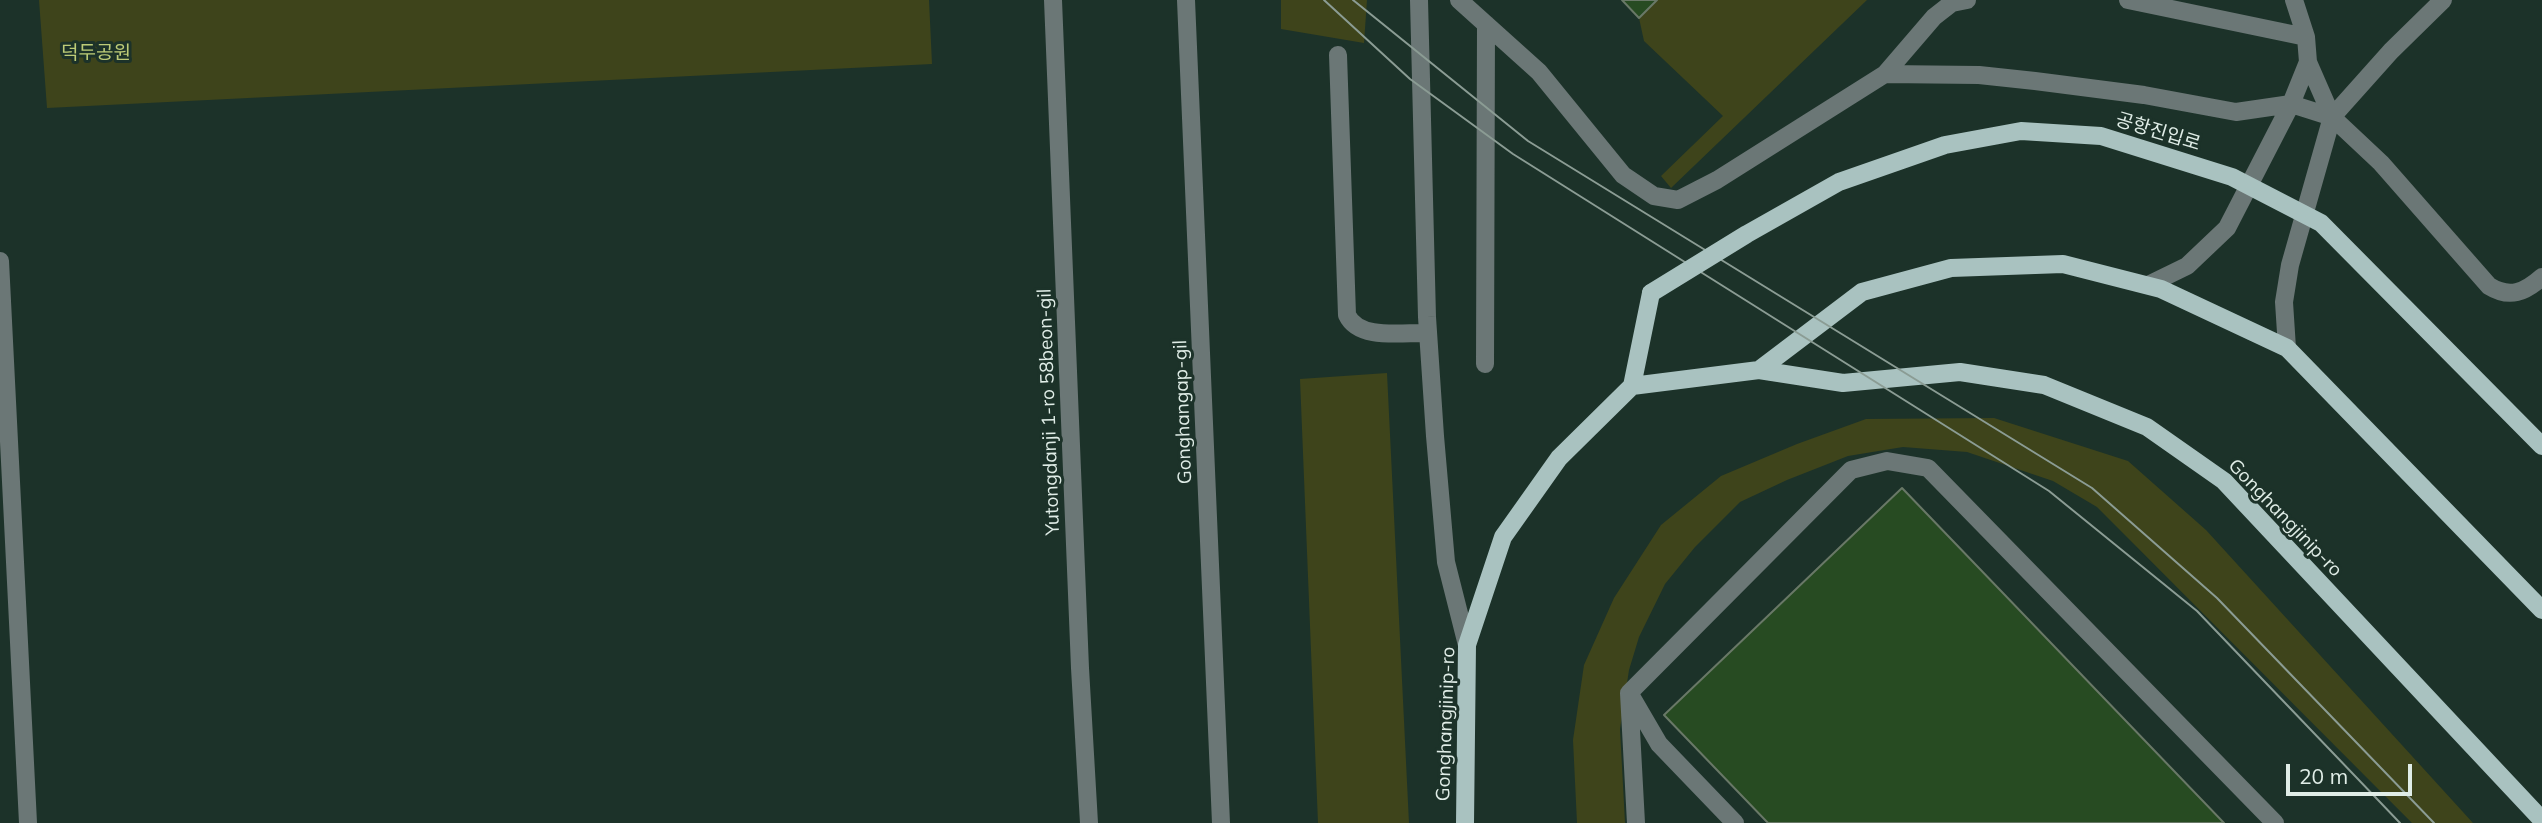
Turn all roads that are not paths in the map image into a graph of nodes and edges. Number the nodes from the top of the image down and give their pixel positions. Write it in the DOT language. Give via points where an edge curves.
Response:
graph roads {
  1 [pos="1053,0"];
  2 [pos="1186,0"];
  3 [pos="1419,0"];
  4 [pos="1459,0"];
  5 [pos="2128,0"];
  6 [pos="2294,0"];
  7 [pos="2443,0"];
  8 [pos="1958,1"];
  9 [pos="1486,24"];
  10 [pos="2306,37"];
  11 [pos="1338,55"];
  12 [pos="2308,62"];
  13 [pos="1885,74"];
  14 [pos="2291,104"];
  15 [pos="2332,117"];
  16 [pos="0,261"];
  17 [pos="2542,277"];
  18 [pos="2148,285"];
  19 [pos="1428,332"];
  20 [pos="2287,348"];
  21 [pos="1485,364"];
  22 [pos="1759,370"];
  23 [pos="1632,386"];
  24 [pos="2542,446"];
  25 [pos="2542,610"];
  26 [pos="1467,645"];
  27 [pos="1629,693"];
  28 [pos="2542,820"];
  29 [pos="28,823"];
  30 [pos="1089,823"];
  31 [pos="1221,823"];
  32 [pos="1465,823"];
  33 [pos="1636,823"];
  34 [pos="1735,823"];
  35 [pos="2275,823"];
  1 -- 30 [label="street, Yutongdanji 1-ro 58beon-gil"];
  2 -- 31 [label="street, Gonghangap-gil"];
  3 -- 19 [label="street"];
  4 -- 9 [label="street"];
  5 -- 10 [label="street"];
  6 -- 10 [label="street"];
  7 -- 15 [label="street"];
  8 -- 13 [label="street" via="1934,17"];
  9 -- 13 [label="street" via="1539,72 1623,176 1654,196 1678,200"];
  9 -- 21 [label="street"];
  10 -- 12 [label="street"];
  11 -- 19 [label="street" via="1347,316 1351,324 1371,332"];
  12 -- 14 [label="street"];
  12 -- 15 [label="street"];
  13 -- 14 [label="street" via="2035,80 2236,112"];
  14 -- 15 [label="street"];
  14 -- 18 [label="street" via="2227,228 2187,266"];
  15 -- 17 [label="street" via="2381,163 2489,286 2511,294"];
  15 -- 20 [label="street" via="2290,265 2284,302"];
  16 -- 29 [label="street"];
  18 -- 20 [label="main road"];
  18 -- 22 [label="main road" via="2063,264 1951,268 1862,292"];
  19 -- 26 [label="street" via="1446,562"];
  20 -- 25 [label="main road"];
  22 -- 23 [label="main road, Gonghangjinip-ro"];
  22 -- 28 [label="main road, Gonghangjinip-ro" via="1843,383 1960,372 2044,385 2147,427 2224,481"];
  23 -- 24 [label="main road, 공항진입로, bridge" via="1651,293 1839,182 1945,145 2021,131 2101,136 2232,177 2320,223"];
  23 -- 26 [label="main road, Gonghangjinip-ro" via="1559,458 1503,537"];
  26 -- 32 [label="main road, Gonghangjinip-ro"];
  27 -- 33 [label="street"];
  27 -- 34 [label="street" via="1659,744"];
  27 -- 35 [label="street" via="1851,470 1887,461 1928,468"];
}
